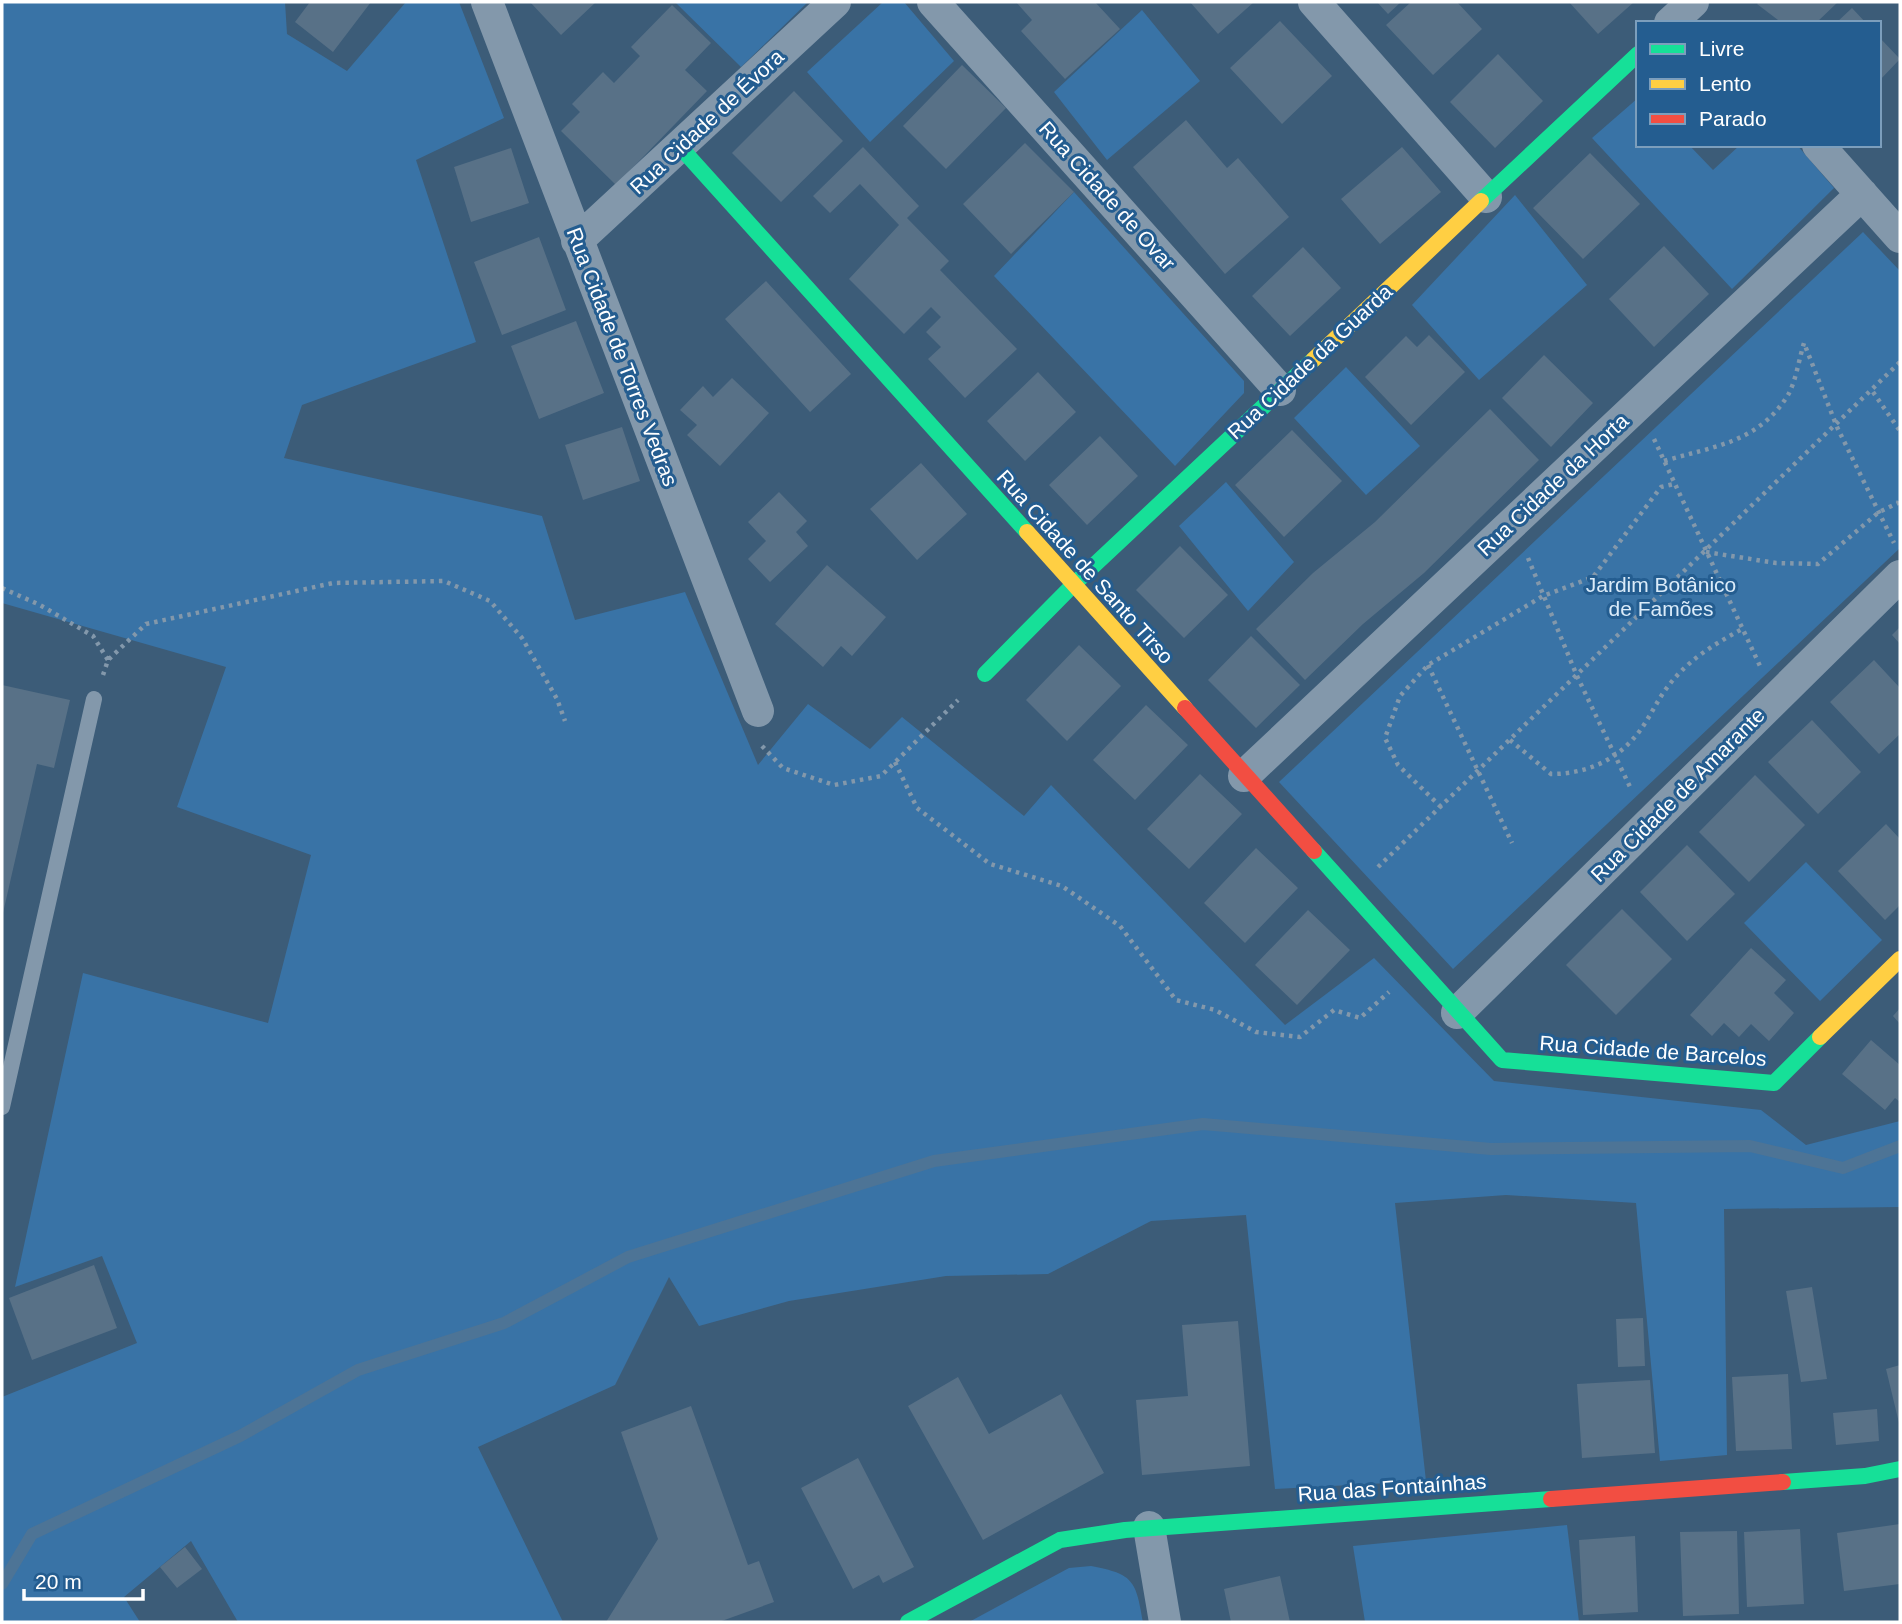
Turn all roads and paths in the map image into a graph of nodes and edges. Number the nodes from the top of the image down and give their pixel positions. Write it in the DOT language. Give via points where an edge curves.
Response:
graph roads {
  1 [pos="487,2"];
  2 [pos="835,2"];
  3 [pos="933,2"];
  4 [pos="1314,2"];
  5 [pos="1636,56"];
  6 [pos="1820,147"];
  7 [pos="681,148"];
  8 [pos="1862,194"];
  9 [pos="1486,197"];
  10 [pos="1900,237"];
  11 [pos="577,242"];
  12 [pos="1900,362"];
  13 [pos="1280,390"];
  14 [pos="1873,392"];
  15 [pos="1837,427"];
  16 [pos="1651,432"];
  17 [pos="1900,432"];
  18 [pos="1664,461"];
  19 [pos="1674,484"];
  20 [pos="1900,498"];
  21 [pos="1879,512"];
  22 [pos="1525,550"];
  23 [pos="1706,552"];
  24 [pos="1899,563"];
  25 [pos="1073,585"];
  26 [pos="2,588"];
  27 [pos="1543,596"];
  28 [pos="1742,629"];
  29 [pos="108,660"];
  30 [pos="1429,665"];
  31 [pos="985,674"];
  32 [pos="1577,676"];
  33 [pos="1765,676"];
  34 [pos="94,699"];
  35 [pos="758,711"];
  36 [pos="565,721"];
  37 [pos="1510,740"];
  38 [pos="1614,754"];
  39 [pos="895,762"];
  40 [pos="1479,770"];
  41 [pos="1244,776"];
  42 [pos="1635,797"];
  43 [pos="1441,807"];
  44 [pos="1512,843"];
  45 [pos="1377,868"];
  46 [pos="1900,959"];
  47 [pos="1417,968"];
  48 [pos="1457,1013"];
  49 [pos="2,1107"];
  50 [pos="1900,1469"];
  51 [pos="1149,1527"];
  52 [pos="908,1622"];
  53 [pos="1165,1622"];
  1 -- 11 [label="street, Rua Cidade de Torres Vedras"];
  2 -- 7 [label="street, Rua Cidade de Évora"];
  3 -- 13 [label="street, Rua Cidade de Ovar"];
  4 -- 9 [label="street"];
  5 -- 9 [label="street, Rua Cidade da Guarda"];
  6 -- 8 [label="street"];
  7 -- 11 [label="street, Rua Cidade de Évora"];
  7 -- 25 [label="street, Rua Cidade de Santo Tirso"];
  8 -- 10 [label="street"];
  8 -- 41 [label="street, Rua Cidade da Horta"];
  9 -- 13 [label="street, Rua Cidade da Guarda"];
  11 -- 35 [label="street, Rua Cidade de Torres Vedras"];
  12 -- 14 [label="path"];
  13 -- 25 [label="street, Rua Cidade da Guarda"];
  14 -- 15 [label="path"];
  14 -- 17 [label="path"];
  15 -- 18 [label="path" via="1804,343 1789,393 1768,420 1745,438"];
  15 -- 21 [label="path"];
  15 -- 23 [label="path"];
  16 -- 18 [label="path"];
  18 -- 19 [label="path"];
  19 -- 23 [label="path"];
  19 -- 27 [label="path" via="1661,487 1593,577"];
  20 -- 21 [label="path"];
  21 -- 23 [label="path" via="1818,564"];
  21 -- 24 [label="path"];
  22 -- 27 [label="path"];
  23 -- 28 [label="path"];
  23 -- 32 [label="path"];
  24 -- 48 [label="street, Rua Cidade de Amarante"];
  25 -- 31 [label="street, Rua Cidade da Guarda"];
  25 -- 41 [label="street, Rua Cidade de Santo Tirso"];
  26 -- 29 [label="path" via="93,636"];
  27 -- 30 [label="path"];
  27 -- 32 [label="path"];
  28 -- 33 [label="path"];
  28 -- 38 [label="path" via="1707,647 1671,683 1634,739"];
  29 -- 34 [label="path"];
  29 -- 36 [label="path" via="146,624 192,611 333,583 444,582 490,601 522,638"];
  30 -- 40 [label="path"];
  30 -- 43 [label="path" via="1401,696 1385,738 1398,765"];
  31 -- 39 [label="path"];
  32 -- 37 [label="path"];
  32 -- 38 [label="path"];
  34 -- 49 [label="lane"];
  35 -- 39 [label="path" via="761,746 783,768 834,785 881,776"];
  37 -- 38 [label="path" via="1551,774 1577,774"];
  37 -- 40 [label="path"];
  38 -- 42 [label="path"];
  39 -- 47 [label="path" via="917,808 990,864 1062,886 1120,926 1176,1000 1215,1010 1256,1032 1300,1037 1334,1010 1360,1018"];
  40 -- 43 [label="path"];
  40 -- 44 [label="path"];
  41 -- 47 [label="street, Rua Cidade de Santo Tirso"];
  43 -- 45 [label="path"];
  46 -- 48 [label="street, Rua Cidade de Barcelos" via="1774,1083 1502,1060"];
  47 -- 48 [label="street, Rua Cidade de Santo Tirso"];
  50 -- 51 [label="street, Rua das Fontaínhas" via="1865,1476"];
  51 -- 52 [label="street, Rua das Fontaínhas" via="1060,1540"];
  51 -- 53 [label="street"];
}
